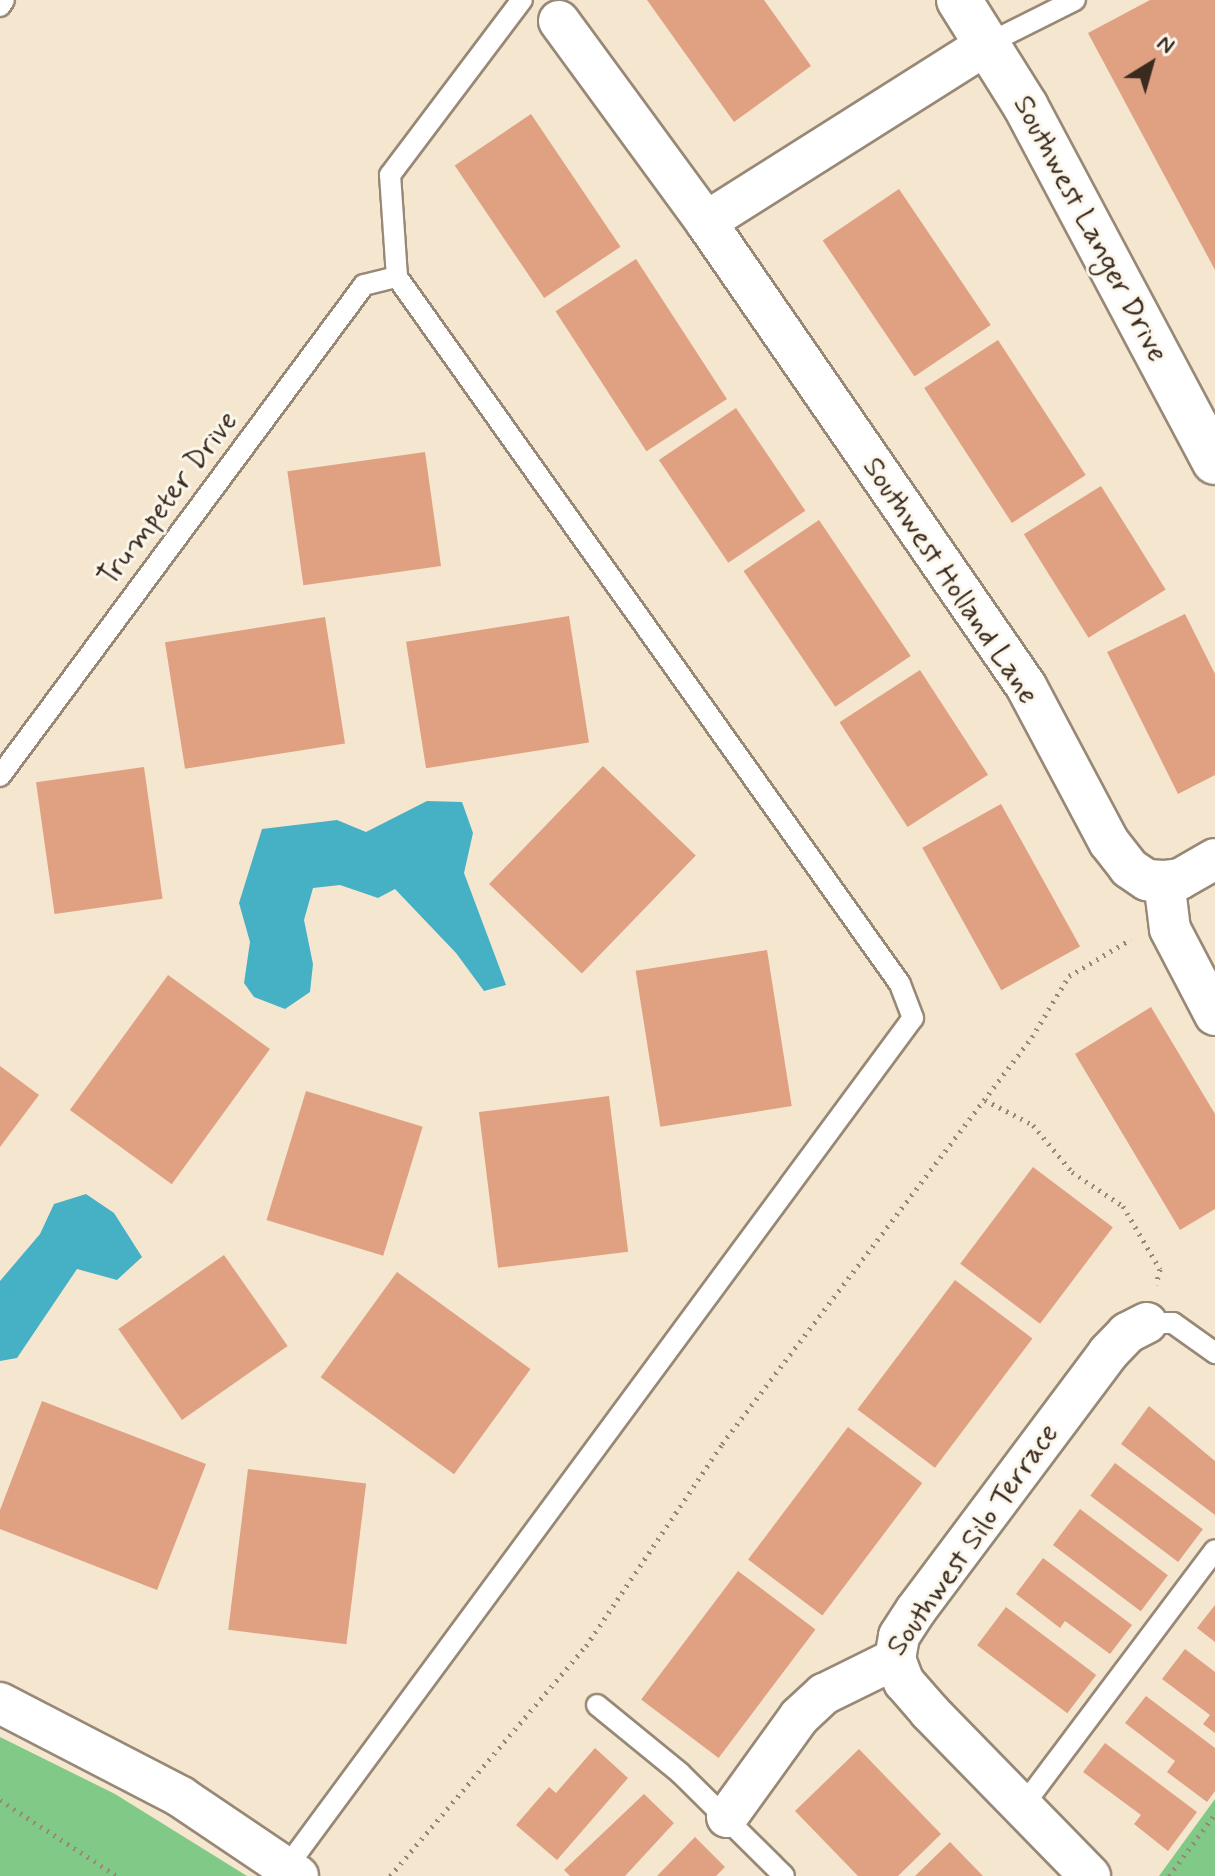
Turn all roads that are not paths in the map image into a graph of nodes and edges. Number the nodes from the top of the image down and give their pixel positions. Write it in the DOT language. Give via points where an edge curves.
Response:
graph roads {
  1 [pos="4,0"];
  2 [pos="522,0"];
  3 [pos="959,0"];
  4 [pos="1075,0"];
  5 [pos="0,6"];
  6 [pos="559,21"];
  7 [pos="989,43"];
  8 [pos="706,222"];
  9 [pos="397,277"];
  10 [pos="1215,462"];
  11 [pos="0,776"];
  12 [pos="1215,859"];
  13 [pos="1164,881"];
  14 [pos="1215,1015"];
  15 [pos="1147,1323"];
  16 [pos="1215,1353"];
  17 [pos="1215,1550"];
  18 [pos="895,1659"];
  19 [pos="0,1703"];
  20 [pos="597,1705"];
  21 [pos="1022,1807"];
  22 [pos="727,1817"];
  23 [pos="292,1872"];
  24 [pos="784,1876"];
  25 [pos="1090,1876"];
  1 -- 5 [label="lane"];
  2 -- 9 [label="lane" via="390,175"];
  3 -- 7 [label="street, Southwest Langer Drive"];
  4 -- 7 [label="lane"];
  6 -- 8 [label="street, Southwest Holland Lane"];
  7 -- 8 [label="street"];
  7 -- 10 [label="street, Southwest Langer Drive"];
  8 -- 13 [label="street, Southwest Holland Lane" via="1026,686 1109,842 1129,868 1147,880"];
  9 -- 11 [label="lane, Trumpeter Drive" via="364,285"];
  9 -- 23 [label="lane" via="891,971 913,1018"];
  12 -- 13 [label="street"];
  13 -- 14 [label="street" via="1170,929"];
  15 -- 16 [label="lane" via="1173,1323"];
  15 -- 18 [label="street, Southwest Silo Terrace" via="1127,1333 1099,1365 916,1610 899,1636"];
  17 -- 21 [label="lane"];
  18 -- 21 [label="street" via="913,1692"];
  18 -- 22 [label="street, Southwest Silo Terrace" via="824,1694 799,1717"];
  19 -- 23 [label="street" via="181,1797"];
  20 -- 22 [label="lane"];
  21 -- 25 [label="street"];
  22 -- 24 [label="lane"];
}
